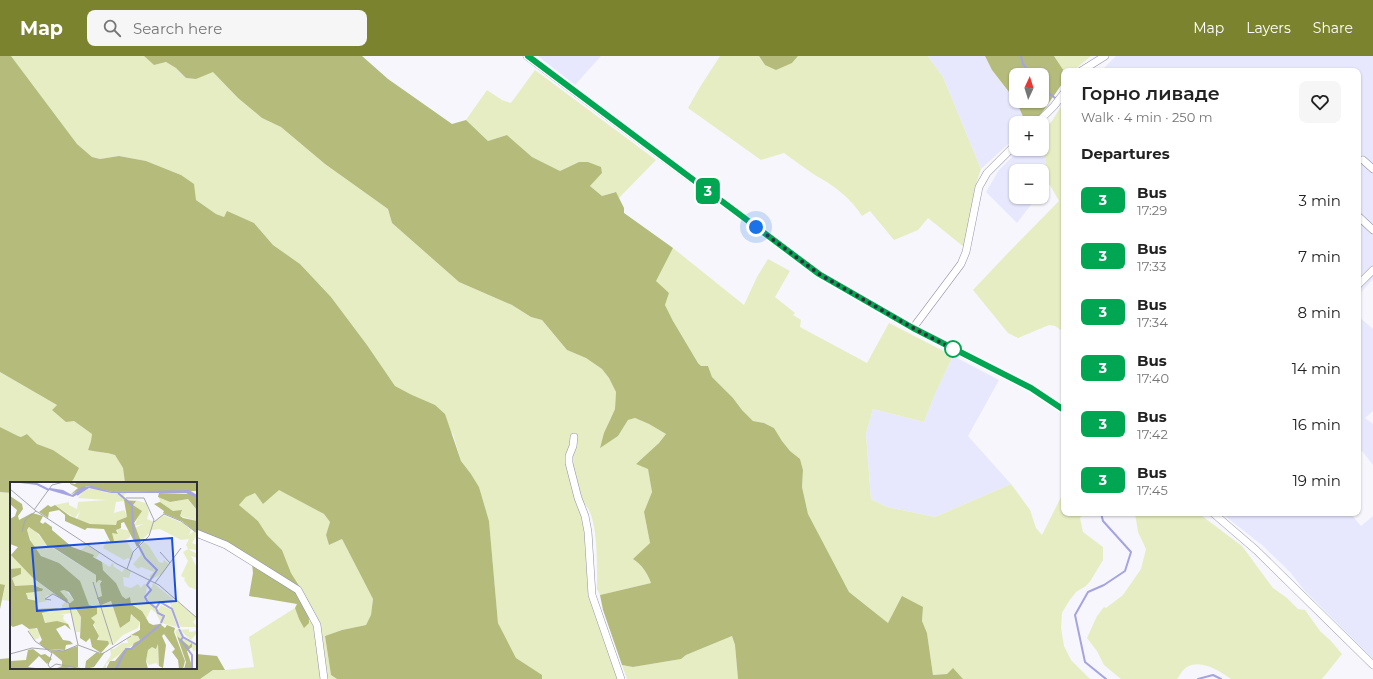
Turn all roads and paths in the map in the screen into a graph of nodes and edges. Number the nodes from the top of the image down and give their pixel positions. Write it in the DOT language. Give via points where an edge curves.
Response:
graph roads {
  1 [pos="528,56"];
  2 [pos="1105,56"];
  3 [pos="1086,68"];
  4 [pos="1061,98"];
  5 [pos="1044,116"];
  6 [pos="1009,151"];
  7 [pos="1363,160"];
  8 [pos="1373,169"];
  9 [pos="1361,219"];
  10 [pos="1373,230"];
  11 [pos="1373,270"];
  12 [pos="1361,282"];
  13 [pos="913,328"];
  14 [pos="1061,408"];
  15 [pos="574,437"];
  16 [pos="1216,516"];
  17 [pos="197,533"];
  18 [pos="1373,665"];
  19 [pos="324,679"];
  20 [pos="621,679"];
  1 -- 13 [label="street" via="819,274"];
  2 -- 3 [label="street"];
  4 -- 5 [label="street"];
  6 -- 13 [label="street" via="987,173 979,187 966,252 961,264"];
  7 -- 8 [label="street"];
  9 -- 10 [label="street"];
  11 -- 12 [label="street"];
  13 -- 14 [label="street" via="1031,388"];
  15 -- 20 [label="street" via="569,463 588,532 592,595"];
  16 -- 18 [label="street" via="1256,550"];
  17 -- 19 [label="street" via="226,545 298,590 317,625"];
}
